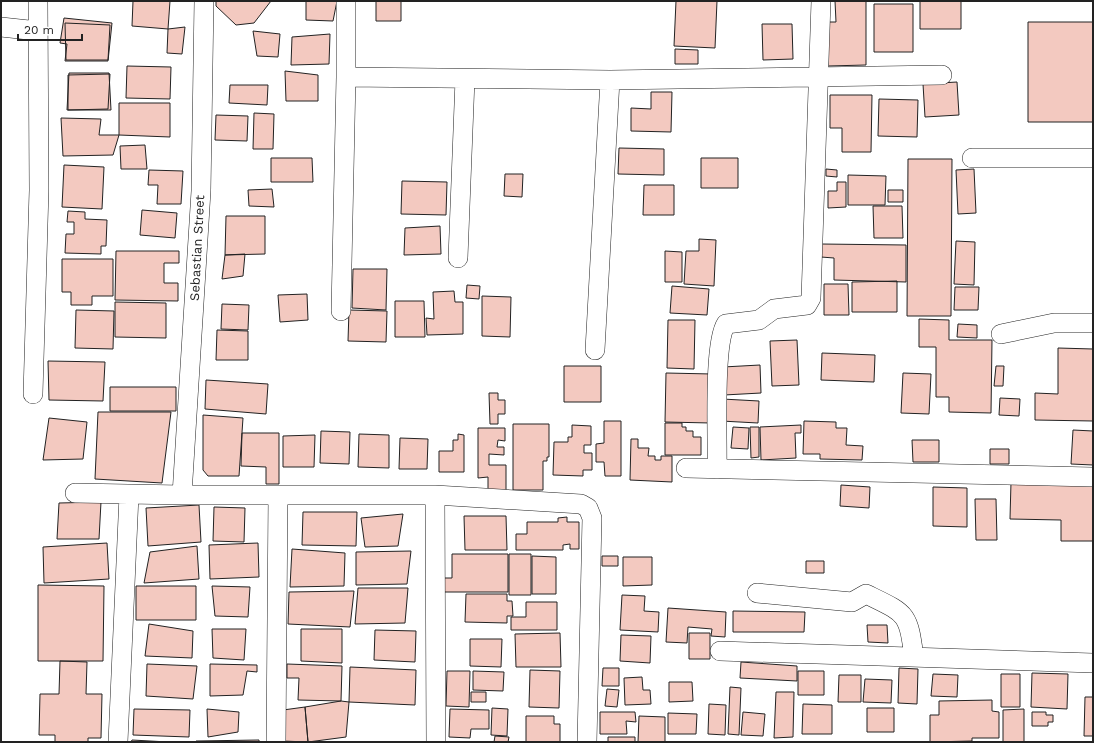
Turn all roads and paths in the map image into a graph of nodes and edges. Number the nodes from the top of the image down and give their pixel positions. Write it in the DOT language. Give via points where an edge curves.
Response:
graph roads {
  1 [pos="38,1"];
  2 [pos="204,1"];
  3 [pos="346,1"];
  4 [pos="821,1"];
  5 [pos="1,27"];
  6 [pos="38,31"];
  7 [pos="942,75"];
  8 [pos="346,77"];
  9 [pos="820,78"];
  10 [pos="465,79"];
  11 [pos="610,80"];
  12 [pos="972,158"];
  13 [pos="1093,158"];
  14 [pos="458,258"];
  15 [pos="341,311"];
  16 [pos="1093,323"];
  17 [pos="1001,334"];
  18 [pos="595,350"];
  19 [pos="33,394"];
  20 [pos="686,468"];
  21 [pos="718,469"];
  22 [pos="1093,477"];
  23 [pos="75,493"];
  24 [pos="129,495"];
  25 [pos="182,495"];
  26 [pos="278,495"];
  27 [pos="435,495"];
  28 [pos="757,593"];
  29 [pos="720,652"];
  30 [pos="914,657"];
  31 [pos="1093,663"];
  32 [pos="118,742"];
  33 [pos="276,742"];
  34 [pos="436,742"];
  35 [pos="587,742"];
  1 -- 6 [label="street"];
  2 -- 25 [label="street, Sebastian Street" via="201,191"];
  3 -- 8 [label="street"];
  4 -- 9 [label="street"];
  5 -- 6 [label="street"];
  6 -- 19 [label="street" via="39,190"];
  7 -- 9 [label="street"];
  8 -- 10 [label="street"];
  8 -- 15 [label="street"];
  9 -- 11 [label="street"];
  9 -- 21 [label="street" via="811,298 807,305 774,309 759,320 726,324 722,329 719,349"];
  10 -- 11 [label="street"];
  10 -- 14 [label="street"];
  11 -- 18 [label="street"];
  12 -- 13 [label="street"];
  16 -- 17 [label="street" via="1054,323"];
  20 -- 21 [label="street"];
  21 -- 22 [label="street"];
  23 -- 24 [label="street"];
  24 -- 25 [label="street"];
  24 -- 32 [label="street"];
  25 -- 26 [label="street"];
  26 -- 27 [label="street"];
  26 -- 33 [label="street"];
  27 -- 34 [label="street"];
  27 -- 35 [label="street" via="581,504 588,508 592,528"];
  28 -- 30 [label="street" via="852,602 866,594 903,614 910,629"];
  29 -- 30 [label="street"];
  30 -- 31 [label="street"];
}
